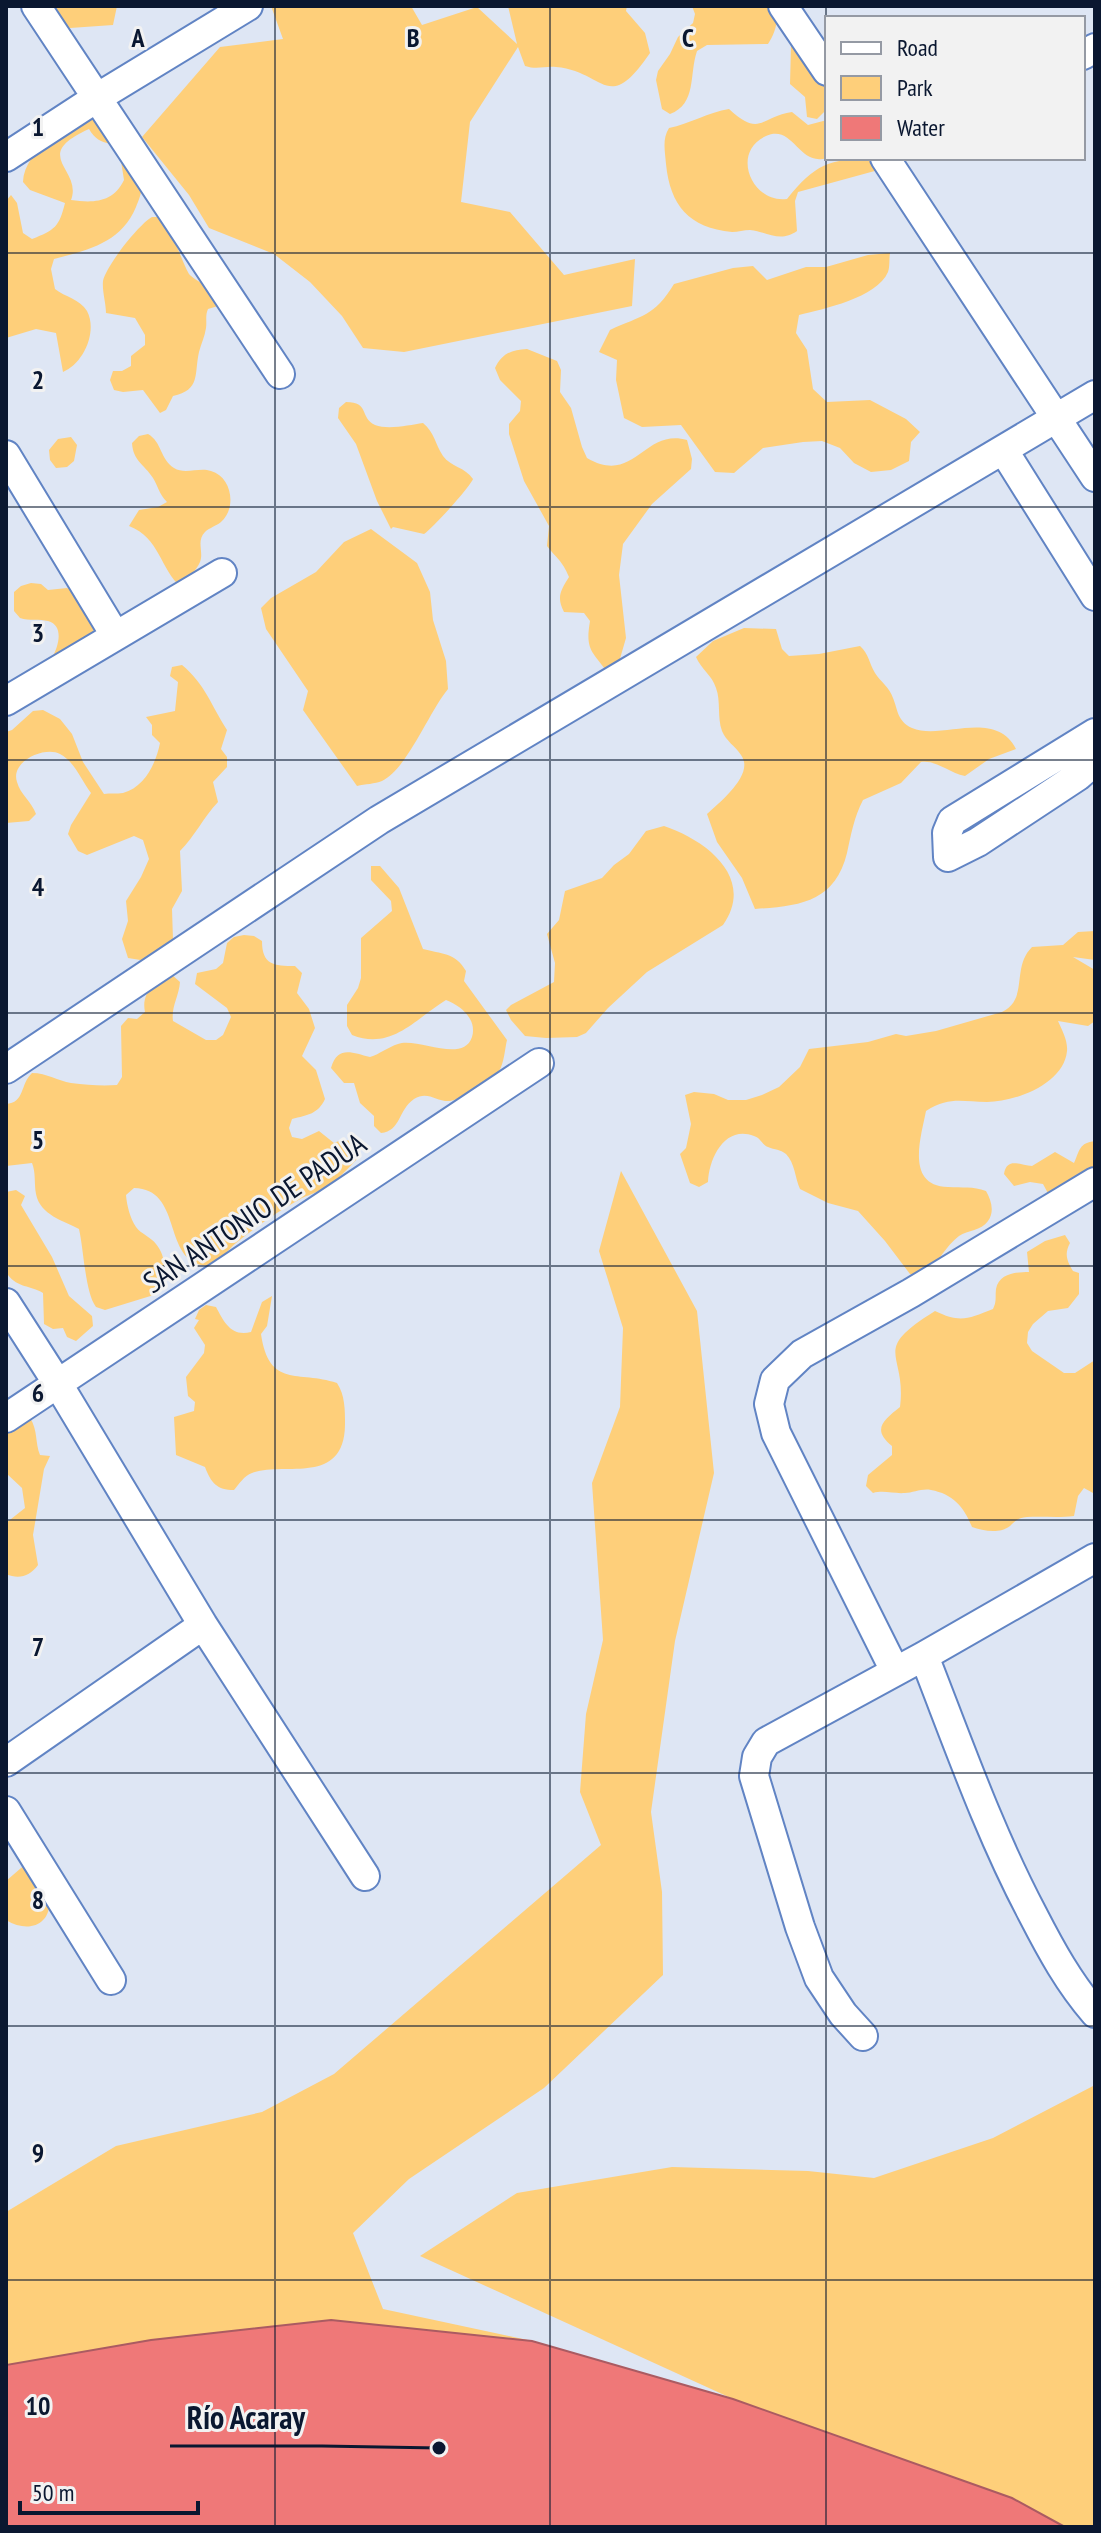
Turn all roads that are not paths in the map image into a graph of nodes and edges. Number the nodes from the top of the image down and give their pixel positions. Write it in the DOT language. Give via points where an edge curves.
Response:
graph roads {
  1 [pos="36,6"];
  2 [pos="248,6"];
  3 [pos="783,6"];
  4 [pos="825,68"];
  5 [pos="95,99"];
  6 [pos="6,157"];
  7 [pos="898,162"];
  8 [pos="280,374"];
  9 [pos="1095,395"];
  10 [pos="1056,419"];
  11 [pos="1004,451"];
  12 [pos="6,455"];
  13 [pos="1095,477"];
  14 [pos="222,573"];
  15 [pos="1095,596"];
  16 [pos="115,635"];
  17 [pos="6,701"];
  18 [pos="1095,733"];
  19 [pos="1095,761"];
  20 [pos="539,1063"];
  21 [pos="6,1069"];
  22 [pos="1095,1182"];
  23 [pos="6,1303"];
  24 [pos="58,1384"];
  25 [pos="6,1418"];
  26 [pos="1095,1558"];
  27 [pos="203,1625"];
  28 [pos="924,1656"];
  29 [pos="895,1671"];
  30 [pos="6,1762"];
  31 [pos="6,1811"];
  32 [pos="365,1876"];
  33 [pos="111,1980"];
  34 [pos="1095,2013"];
  35 [pos="863,2036"];
  1 -- 5 [label="street"];
  2 -- 5 [label="street"];
  3 -- 4 [label="street"];
  5 -- 6 [label="street"];
  5 -- 8 [label="street"];
  7 -- 10 [label="street"];
  9 -- 10 [label="street"];
  10 -- 11 [label="street"];
  10 -- 13 [label="street"];
  11 -- 15 [label="street"];
  11 -- 21 [label="street" via="379,820"];
  12 -- 16 [label="street"];
  14 -- 16 [label="street"];
  16 -- 17 [label="street"];
  18 -- 19 [label="street" via="952,821 948,857"];
  20 -- 24 [label="street, SAN ANTONIO DE PADUA"];
  22 -- 29 [label="street" via="802,1354 775,1380 769,1404 776,1433"];
  23 -- 24 [label="street"];
  24 -- 25 [label="street, SAN ANTONIO DE PADUA"];
  24 -- 27 [label="street"];
  26 -- 28 [label="street"];
  27 -- 30 [label="street"];
  27 -- 32 [label="street"];
  28 -- 29 [label="street"];
  28 -- 34 [label="street" via="991,1830 1059,1964"];
  29 -- 35 [label="street" via="766,1742 754,1776 819,1978"];
  31 -- 33 [label="street"];
}
